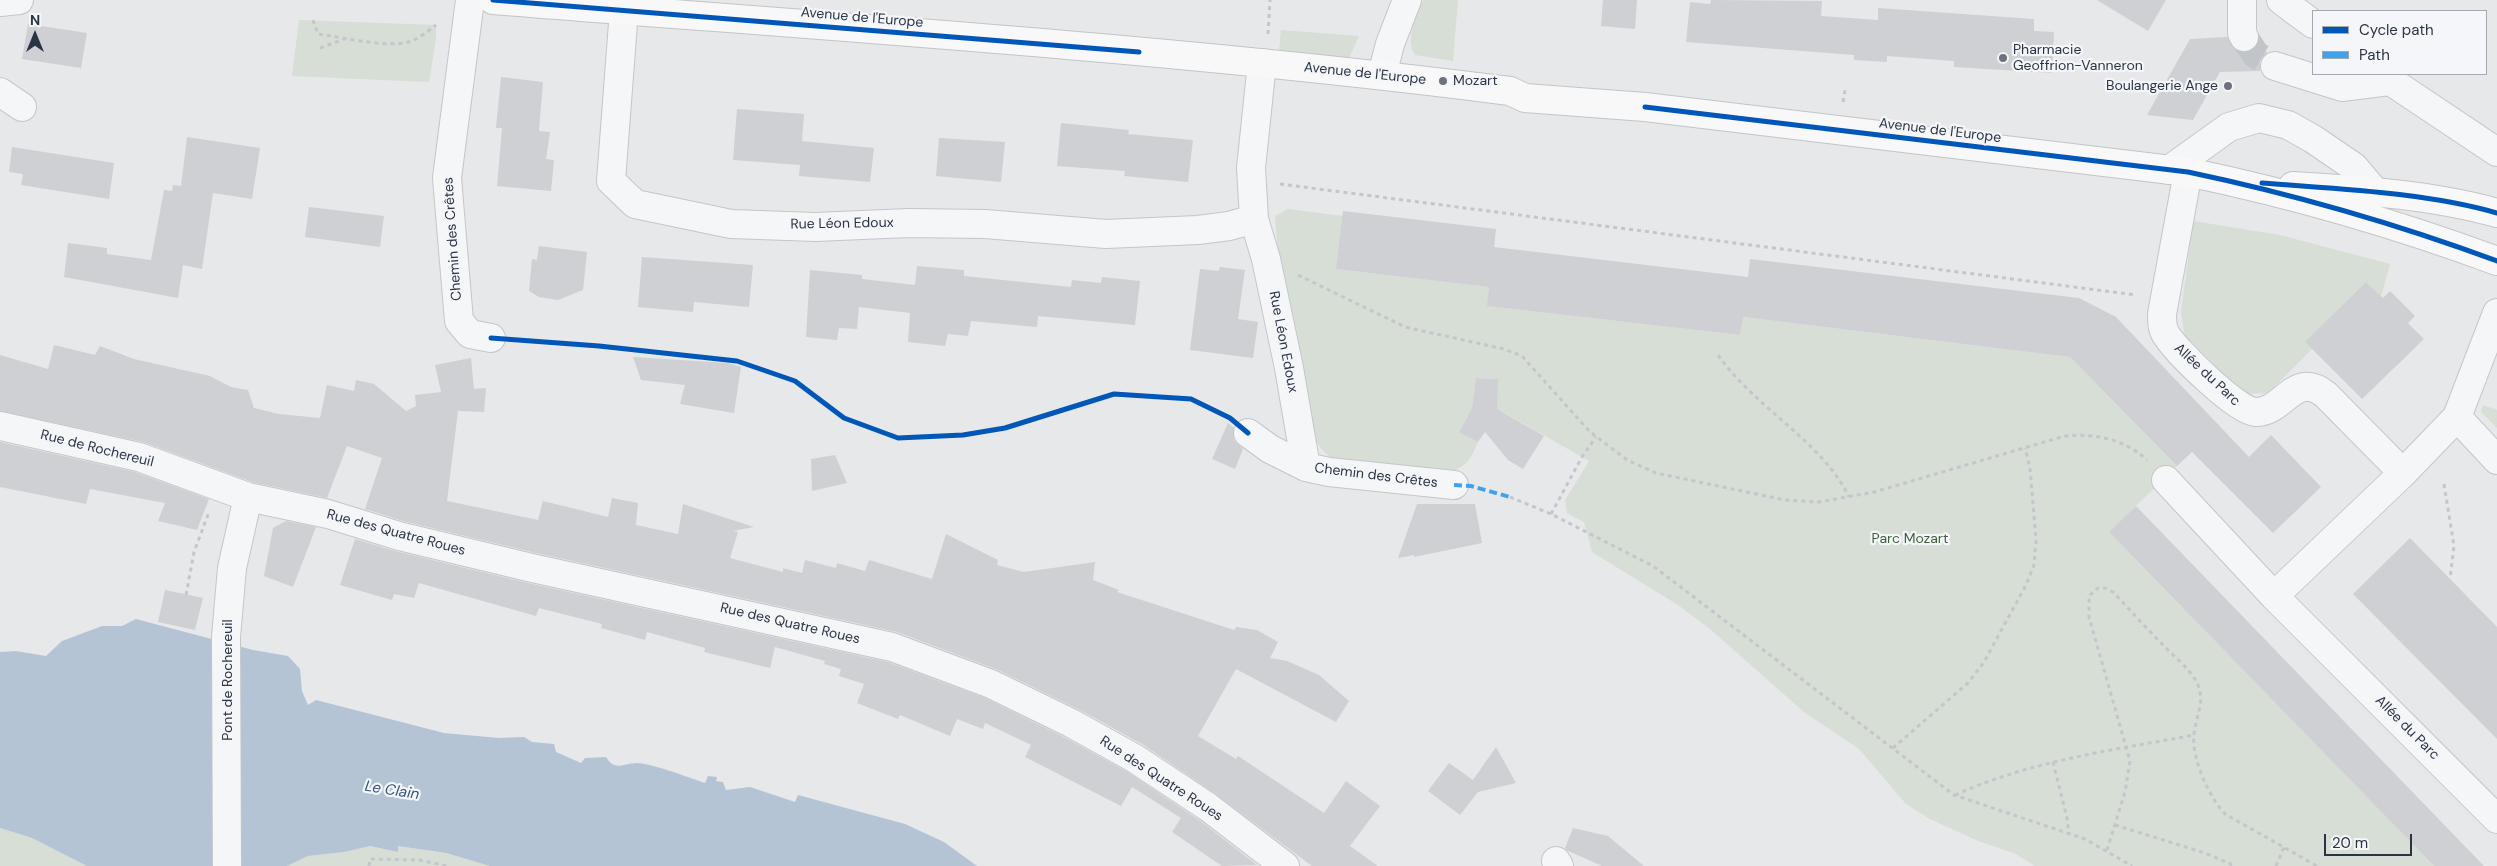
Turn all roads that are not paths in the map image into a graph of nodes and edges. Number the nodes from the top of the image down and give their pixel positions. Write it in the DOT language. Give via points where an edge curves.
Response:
graph roads {
  1 [pos="19,0"];
  2 [pos="470,0"];
  3 [pos="493,0"];
  4 [pos="1407,0"];
  5 [pos="2242,0"];
  6 [pos="2281,0"];
  7 [pos="0,2"];
  8 [pos="624,10"];
  9 [pos="2312,23"];
  10 [pos="2244,37"];
  11 [pos="1262,63"];
  12 [pos="2275,66"];
  13 [pos="1382,75"];
  14 [pos="2384,77"];
  15 [pos="2497,152"];
  16 [pos="2179,171"];
  17 [pos="2232,181"];
  18 [pos="2376,193"];
  19 [pos="2497,213"];
  20 [pos="1254,219"];
  21 [pos="2497,261"];
  22 [pos="2497,313"];
  23 [pos="491,338"];
  24 [pos="2457,417"];
  25 [pos="0,426"];
  26 [pos="1248,433"];
  27 [pos="2497,460"];
  28 [pos="1306,467"];
  29 [pos="2402,473"];
  30 [pos="2166,480"];
  31 [pos="1454,485"];
  32 [pos="248,497"];
  33 [pos="2274,596"];
  34 [pos="2497,819"];
  35 [pos="228,866"];
  36 [pos="1285,866"];
  1 -- 7 [label="street"];
  2 -- 23 [label="street, Chemin des Crêtes" via="447,178 459,321 470,334"];
  3 -- 8 [label="main road, Avenue de l'Europe"];
  4 -- 13 [label="street"];
  5 -- 10 [label="street"];
  6 -- 9 [label="street"];
  8 -- 11 [label="main road, Avenue de l'Europe"];
  8 -- 20 [label="street, Rue Léon Edoux" via="611,181 635,204 730,224 815,227 985,224 1116,234 1198,230"];
  11 -- 13 [label="main road, Avenue de l'Europe"];
  11 -- 20 [label="street, Rue Léon Edoux" via="1252,181"];
  12 -- 14 [label="street" via="2342,86"];
  13 -- 16 [label="main road, Avenue de l'Europe" via="1510,91 1525,98 1645,106"];
  14 -- 15 [label="street"];
  16 -- 17 [label="main road, Avenue de l'Europe"];
  16 -- 18 [label="street" via="2229,127 2258,118 2288,125 2313,139 2354,167"];
  16 -- 29 [label="street, Allée du Parc" via="2162,319 2167,337 2239,407 2263,412 2292,391 2305,387 2318,389"];
  17 -- 18 [label="main road, Avenue de l'Europe"];
  17 -- 21 [label="main road, Avenue de l'Europe" via="2346,212"];
  18 -- 19 [label="main road, Avenue de l'Europe" via="2468,205"];
  20 -- 28 [label="street, Rue Léon Edoux" via="1266,259"];
  22 -- 24 [label="street"];
  24 -- 27 [label="street"];
  24 -- 29 [label="street"];
  25 -- 32 [label="street, Rue de Rochereuil" via="139,458"];
  26 -- 28 [label="street, Chemin des Crêtes" via="1270,449"];
  28 -- 31 [label="street, Chemin des Crêtes"];
  29 -- 33 [label="street"];
  30 -- 33 [label="street, Allée du Parc"];
  32 -- 35 [label="street, Pont de Rochereuil" via="232,568 226,637"];
  32 -- 36 [label="street, Rue des Quatre Roues" via="328,514 400,536 532,568 892,647 991,684 1134,758 1208,807"];
  33 -- 34 [label="street, Allée du Parc"];
}
